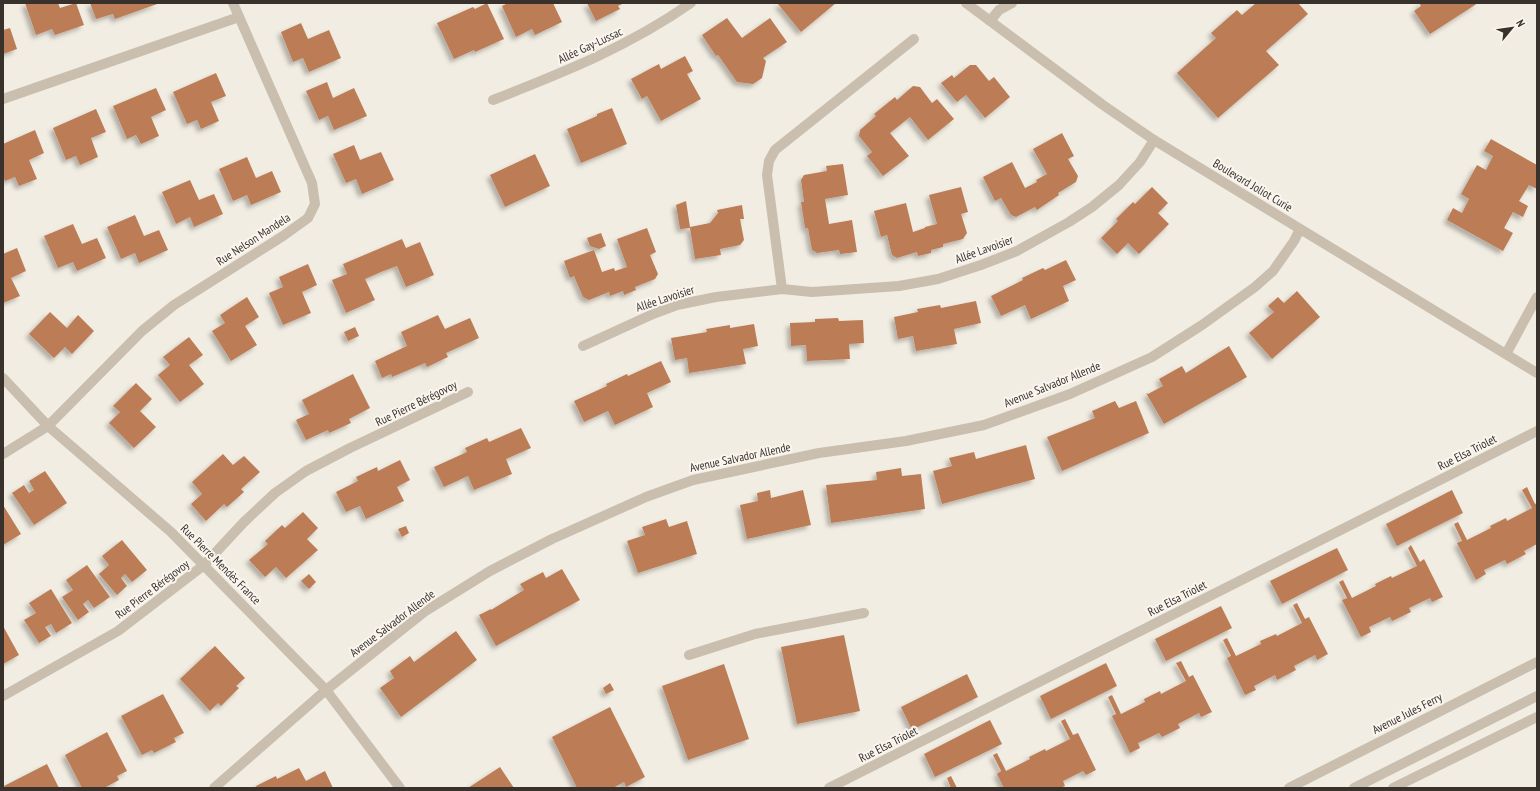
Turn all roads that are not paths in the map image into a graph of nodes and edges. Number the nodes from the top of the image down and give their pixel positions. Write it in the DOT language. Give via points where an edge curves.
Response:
graph roads {
  1 [pos="233,3"];
  2 [pos="691,3"];
  3 [pos="966,3"];
  4 [pos="1012,3"];
  5 [pos="239,17"];
  6 [pos="990,21"];
  7 [pos="914,39"];
  8 [pos="3,99"];
  9 [pos="493,100"];
  10 [pos="1154,140"];
  11 [pos="1300,229"];
  12 [pos="782,289"];
  13 [pos="1537,297"];
  14 [pos="583,346"];
  15 [pos="1506,354"];
  16 [pos="1537,373"];
  17 [pos="3,378"];
  18 [pos="468,392"];
  19 [pos="48,426"];
  20 [pos="1537,431"];
  21 [pos="3,454"];
  22 [pos="204,565"];
  23 [pos="864,613"];
  24 [pos="689,655"];
  25 [pos="1537,662"];
  26 [pos="326,690"];
  27 [pos="3,696"];
  28 [pos="1537,696"];
  29 [pos="1537,717"];
  30 [pos="214,788"];
  31 [pos="400,788"];
  32 [pos="829,788"];
  33 [pos="1289,788"];
  34 [pos="1354,788"];
  35 [pos="1393,788"];
  1 -- 5 [label="street, Rue Nelson Mandela"];
  2 -- 9 [label="street, Allée Gay-Lussac" via="637,37 604,54"];
  3 -- 6 [label="street, Boulevard Joliot Curie"];
  4 -- 6 [label="street" via="999,10"];
  5 -- 8 [label="street"];
  5 -- 19 [label="street, Rue Nelson Mandela" via="312,183 315,204 308,218 174,305 142,330"];
  6 -- 10 [label="street, Boulevard Joliot Curie"];
  7 -- 12 [label="street" via="775,150 769,161 768,175"];
  10 -- 11 [label="street, Boulevard Joliot Curie"];
  10 -- 12 [label="street, Allée Lavoisier" via="1140,162 1119,185 1081,214 1017,252 938,279 899,286 812,292"];
  11 -- 15 [label="street, Boulevard Joliot Curie"];
  11 -- 26 [label="street, Avenue Salvador Allende" via="1273,271 1255,287 1152,357 1070,394 984,425 906,441 819,453 715,475 646,497 490,570 424,612"];
  12 -- 14 [label="street, Allée Lavoisier" via="716,297 677,306 631,323"];
  13 -- 15 [label="street"];
  15 -- 16 [label="street, Boulevard Joliot Curie"];
  17 -- 19 [label="street, Rue Pierre Mendès France"];
  18 -- 22 [label="street, Rue Pierre Bérégovoy" via="306,471 275,493"];
  19 -- 21 [label="street, Rue Nelson Mandela"];
  19 -- 22 [label="street, Rue Pierre Mendès France" via="171,532"];
  20 -- 32 [label="street, Rue Elsa Triolet"];
  22 -- 26 [label="street, Rue Pierre Mendès France"];
  22 -- 27 [label="street, Rue Pierre Bérégovoy" via="118,631"];
  23 -- 24 [label="street" via="755,634"];
  25 -- 33 [label="street, Avenue Jules Ferry"];
  26 -- 30 [label="street, Avenue Salvador Allende"];
  26 -- 31 [label="street, Rue Pierre Mendès France"];
  28 -- 34 [label="street"];
  29 -- 35 [label="street"];
}
